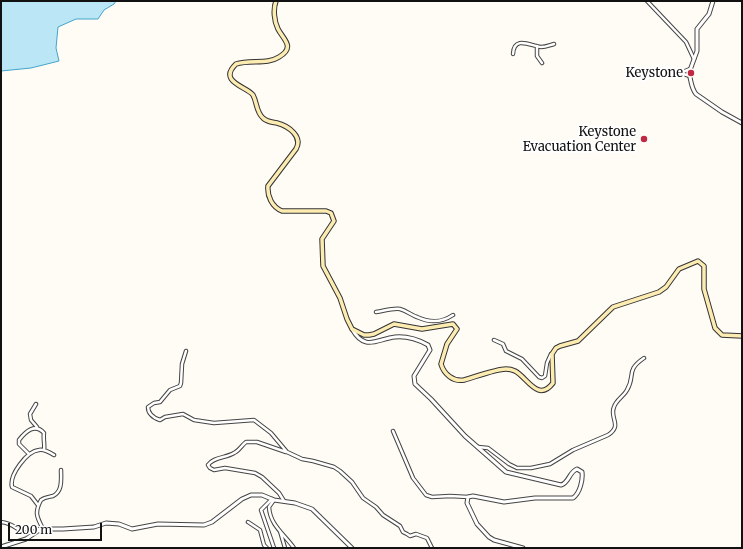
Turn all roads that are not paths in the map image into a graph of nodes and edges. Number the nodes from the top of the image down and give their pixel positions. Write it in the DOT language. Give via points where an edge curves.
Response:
graph roads {
  1 [pos="276,1"];
  2 [pos="647,1"];
  3 [pos="713,1"];
  4 [pos="554,44"];
  5 [pos="537,46"];
  6 [pos="513,54"];
  7 [pos="694,60"];
  8 [pos="542,63"];
  9 [pos="691,68"];
  10 [pos="690,76"];
  11 [pos="742,123"];
  12 [pos="376,312"];
  13 [pos="451,324"];
  14 [pos="352,329"];
  15 [pos="742,336"];
  16 [pos="494,340"];
  17 [pos="186,351"];
  18 [pos="553,352"];
  19 [pos="644,358"];
  20 [pos="36,404"];
  21 [pos="38,428"];
  22 [pos="393,431"];
  23 [pos="478,447"];
  24 [pos="44,450"];
  25 [pos="287,452"];
  26 [pos="29,454"];
  27 [pos="54,455"];
  28 [pos="61,470"];
  29 [pos="468,498"];
  30 [pos="273,500"];
  31 [pos="284,502"];
  32 [pos="38,505"];
  33 [pos="1,522"];
  34 [pos="248,522"];
  35 [pos="43,529"];
  36 [pos="280,531"];
  37 [pos="1,547"];
  38 [pos="267,548"];
  39 [pos="274,548"];
  40 [pos="285,548"];
  41 [pos="294,548"];
  42 [pos="352,548"];
  43 [pos="432,548"];
  44 [pos="523,548"];
  1 -- 14 [label="main road" via="274,9 277,26 286,40 286,50 279,58 273,60 236,64 232,70 232,79 234,83 251,93 263,118 285,126 298,138 296,149 268,186 270,200 282,211 331,213 334,221 322,239 323,266 340,298"];
  2 -- 7 [label="street" via="686,42"];
  3 -- 7 [label="street" via="709,14 697,29 698,47"];
  4 -- 5 [label="street"];
  5 -- 6 [label="street" via="518,44"];
  5 -- 8 [label="street" via="536,56"];
  7 -- 9 [label="street"];
  9 -- 10 [label="street"];
  9 -- 10 [label="street" via="680,73"];
  10 -- 11 [label="street" via="696,94"];
  12 -- 13 [label="street" via="399,309 426,320 436,321 443,321 453,315"];
  13 -- 14 [label="main road" via="422,329 394,324 372,335 364,335"];
  13 -- 18 [label="main road" via="457,329 447,344 441,364 445,373 457,381 507,369 517,372 534,388 545,390 553,382"];
  14 -- 23 [label="street" via="357,337 370,343 397,337 428,345 430,350 414,376 415,384"];
  15 -- 18 [label="main road" via="722,334 715,328 704,289 704,266 698,261 679,269 666,287 659,292 613,307 578,341 560,346"];
  16 -- 18 [label="street" via="503,344 506,351 519,357 542,378"];
  17 -- 25 [label="street" via="180,386 170,390 160,402 148,407 152,416 160,420 183,414 194,420 214,423 252,419 271,434"];
  19 -- 23 [label="street" via="633,367 628,388 614,406 616,427 608,435 573,450 550,464 531,468 517,468 488,448"];
  20 -- 21 [label="street" via="30,414 31,420"];
  21 -- 24 [label="street" via="44,433"];
  21 -- 26 [label="street" via="28,431 19,440 19,444"];
  22 -- 29 [label="street" via="413,478 426,495"];
  23 -- 29 [label="street" via="500,468 512,474 561,485 574,470 580,470 582,476 578,493 570,498 535,498 504,502 473,496"];
  24 -- 26 [label="street"];
  24 -- 27 [label="street"];
  25 -- 31 [label="street" via="257,442 246,442 236,452 209,462 208,465 214,470 225,468 255,473 279,493"];
  25 -- 43 [label="street" via="299,458 334,467 349,478 362,498 400,526 403,532 410,536 424,536 429,539"];
  26 -- 32 [label="street" via="17,470 11,486 31,496"];
  28 -- 32 [label="street" via="59,492 44,498"];
  29 -- 44 [label="street" via="467,503 477,524 489,537"];
  30 -- 31 [label="street"];
  30 -- 35 [label="street" via="257,495 247,496 204,525 158,524 132,529 106,523 94,527"];
  30 -- 36 [label="street" via="269,513"];
  30 -- 39 [label="street" via="261,510"];
  31 -- 42 [label="street" via="312,510"];
  32 -- 35 [label="street" via="37,514"];
  33 -- 35 [label="street" via="11,524 25,533"];
  34 -- 38 [label="street" via="260,530"];
  35 -- 37 [label="street" via="26,539"];
  36 -- 40 [label="street"];
  36 -- 41 [label="street"];
}
